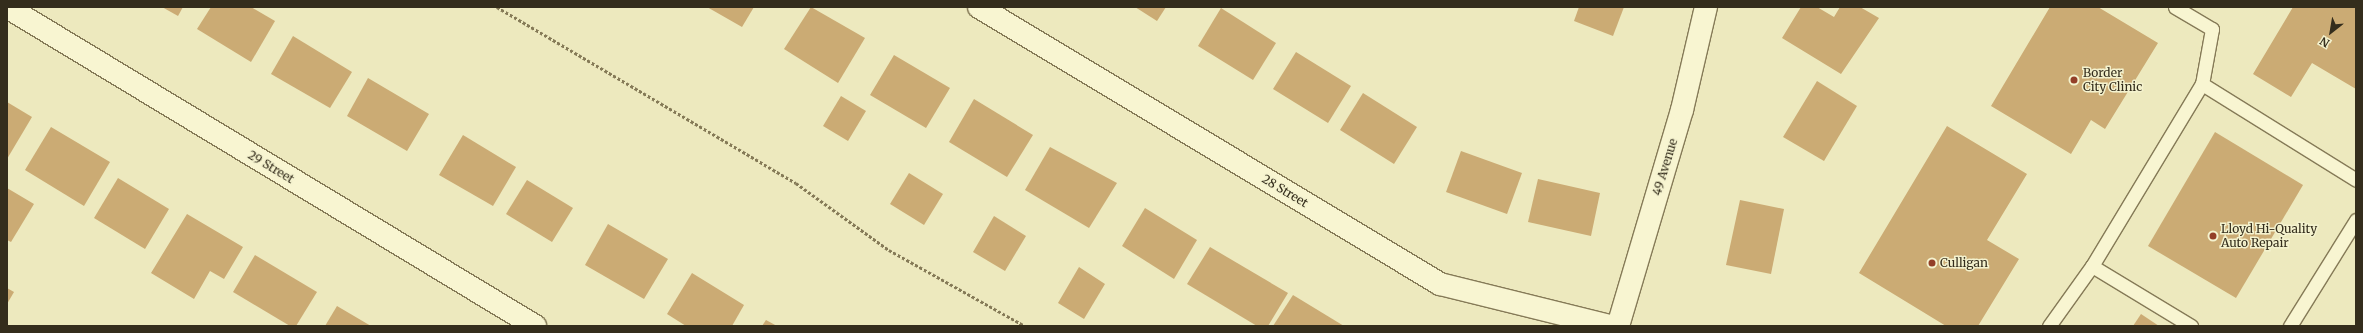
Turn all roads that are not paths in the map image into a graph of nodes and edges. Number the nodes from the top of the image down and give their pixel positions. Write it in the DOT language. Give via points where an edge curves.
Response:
graph roads {
  1 [pos="7,7"];
  2 [pos="979,7"];
  3 [pos="1706,7"];
  4 [pos="2175,7"];
  5 [pos="2202,84"];
  6 [pos="2356,180"];
  7 [pos="2356,220"];
  8 [pos="2092,266"];
  9 [pos="535,326"];
  10 [pos="1610,326"];
  11 [pos="1618,326"];
  12 [pos="2049,326"];
  13 [pos="2191,326"];
  14 [pos="2290,326"];
  1 -- 9 [label="street, 29 Street"];
  2 -- 10 [label="street, 28 Street" via="1440,284"];
  3 -- 11 [label="street, 49 Avenue" via="1682,110"];
  4 -- 5 [label="lane" via="2212,29"];
  5 -- 6 [label="lane"];
  5 -- 8 [label="lane"];
  7 -- 14 [label="lane"];
  8 -- 12 [label="lane"];
  8 -- 13 [label="lane"];
}
